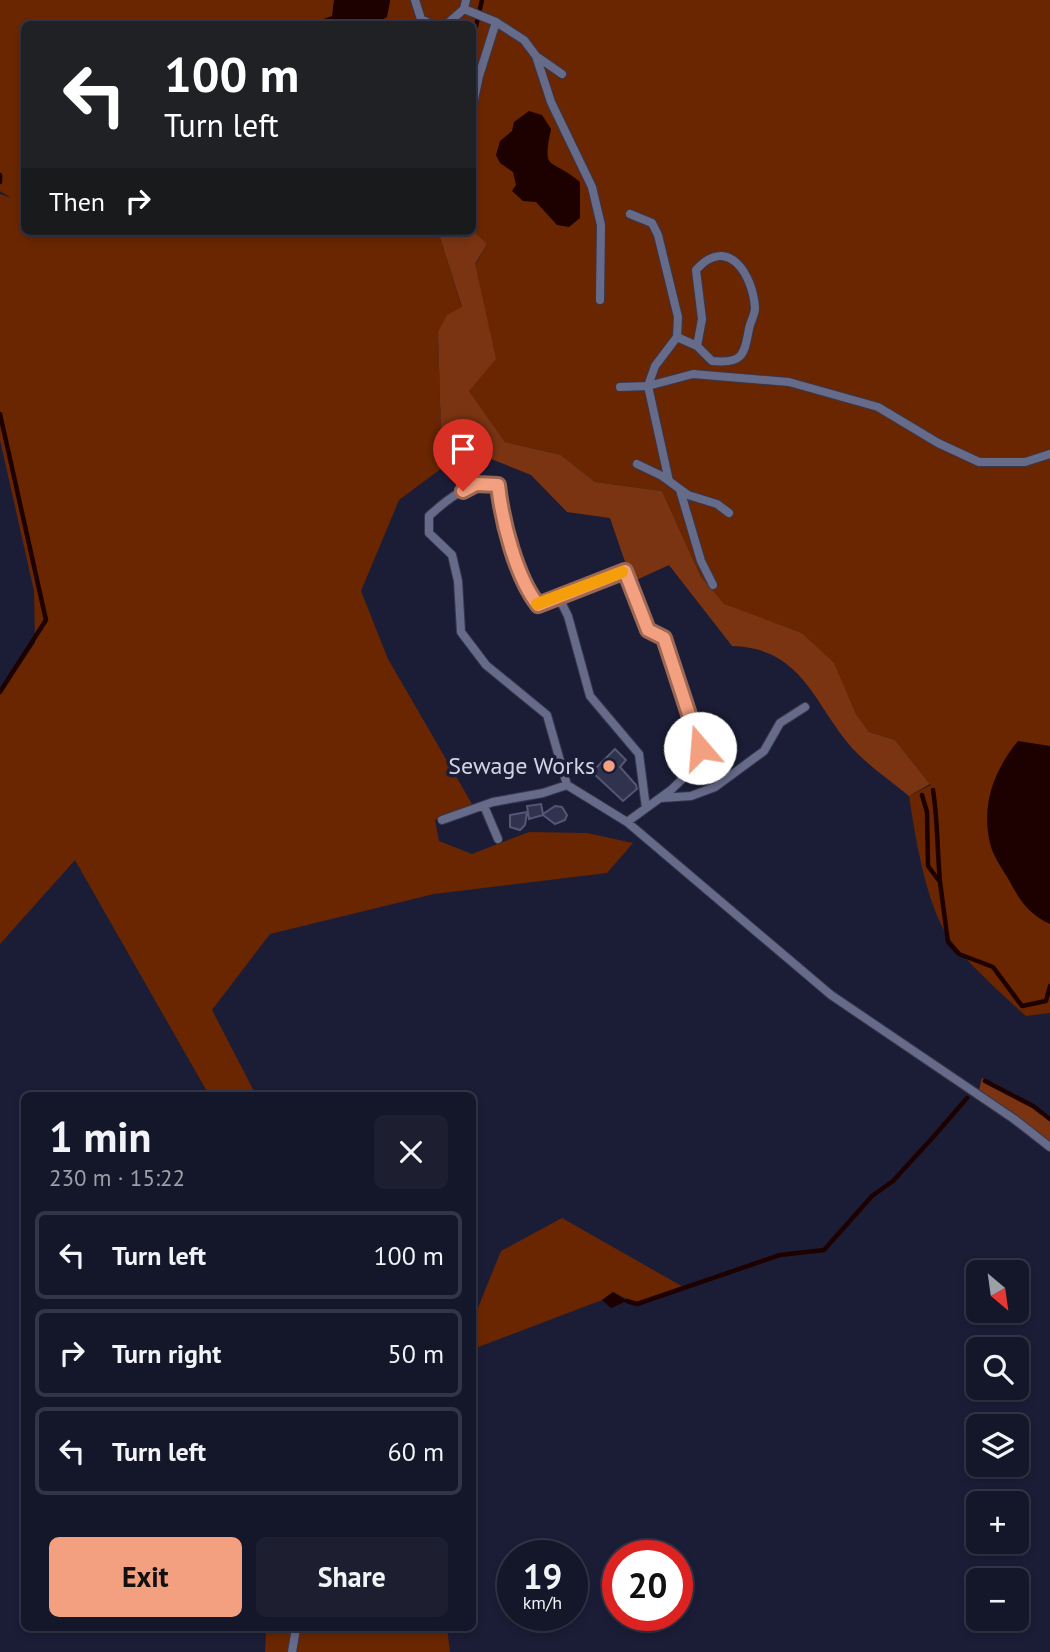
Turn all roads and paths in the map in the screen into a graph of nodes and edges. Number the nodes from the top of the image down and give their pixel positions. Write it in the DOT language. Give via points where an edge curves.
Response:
graph roads {
  1 [pos="415,0"];
  2 [pos="466,7"];
  3 [pos="425,21"];
  4 [pos="450,21"];
  5 [pos="496,22"];
  6 [pos="537,57"];
  7 [pos="562,74"];
  8 [pos="476,90"];
  9 [pos="630,214"];
  10 [pos="600,300"];
  11 [pos="677,337"];
  12 [pos="698,346"];
  13 [pos="648,386"];
  14 [pos="620,387"];
  15 [pos="1050,454"];
  16 [pos="637,464"];
  17 [pos="670,481"];
  18 [pos="680,489"];
  19 [pos="729,513"];
  20 [pos="713,585"];
  21 [pos="558,596"];
  22 [pos="805,707"];
  23 [pos="567,785"];
  24 [pos="659,799"];
  25 [pos="484,806"];
  26 [pos="646,808"];
  27 [pos="442,820"];
  28 [pos="627,822"];
  29 [pos="498,839"];
  30 [pos="1050,1147"];
  31 [pos="296,1631"];
  32 [pos="292,1652"];
  1 -- 3 [label="lane"];
  2 -- 4 [label="lane"];
  2 -- 5 [label="lane"];
  5 -- 6 [label="lane" via="524,40"];
  5 -- 8 [label="lane"];
  6 -- 7 [label="lane"];
  6 -- 10 [label="lane" via="555,111 592,187 601,225"];
  9 -- 11 [label="lane" via="652,223 658,234 678,317"];
  11 -- 12 [label="lane"];
  11 -- 13 [label="lane" via="655,366"];
  12 -- 12 [label="lane" via="712,362 737,359 746,352 755,310 753,297 744,269 727,256 704,261 696,270 702,319"];
  13 -- 14 [label="lane"];
  13 -- 15 [label="lane" via="693,374 789,382 878,407 979,461 1025,461"];
  13 -- 17 [label="lane"];
  16 -- 17 [label="lane"];
  17 -- 18 [label="lane"];
  18 -- 19 [label="lane"];
  18 -- 20 [label="lane"];
  21 -- 23 [label="lane" via="538,605 527,590 500,508 498,485 476,484 449,498 429,516 429,533 452,555 461,632 486,665 547,715"];
  21 -- 24 [label="lane" via="625,571 648,630 664,638 703,760"];
  21 -- 26 [label="lane" via="590,696 639,754"];
  22 -- 24 [label="lane" via="780,723 764,751 715,787 691,796"];
  23 -- 25 [label="lane"];
  23 -- 28 [label="lane"];
  24 -- 26 [label="lane"];
  25 -- 27 [label="lane"];
  25 -- 29 [label="lane"];
  26 -- 28 [label="lane"];
  28 -- 30 [label="lane" via="831,995"];
  31 -- 32 [label="lane"];
}
